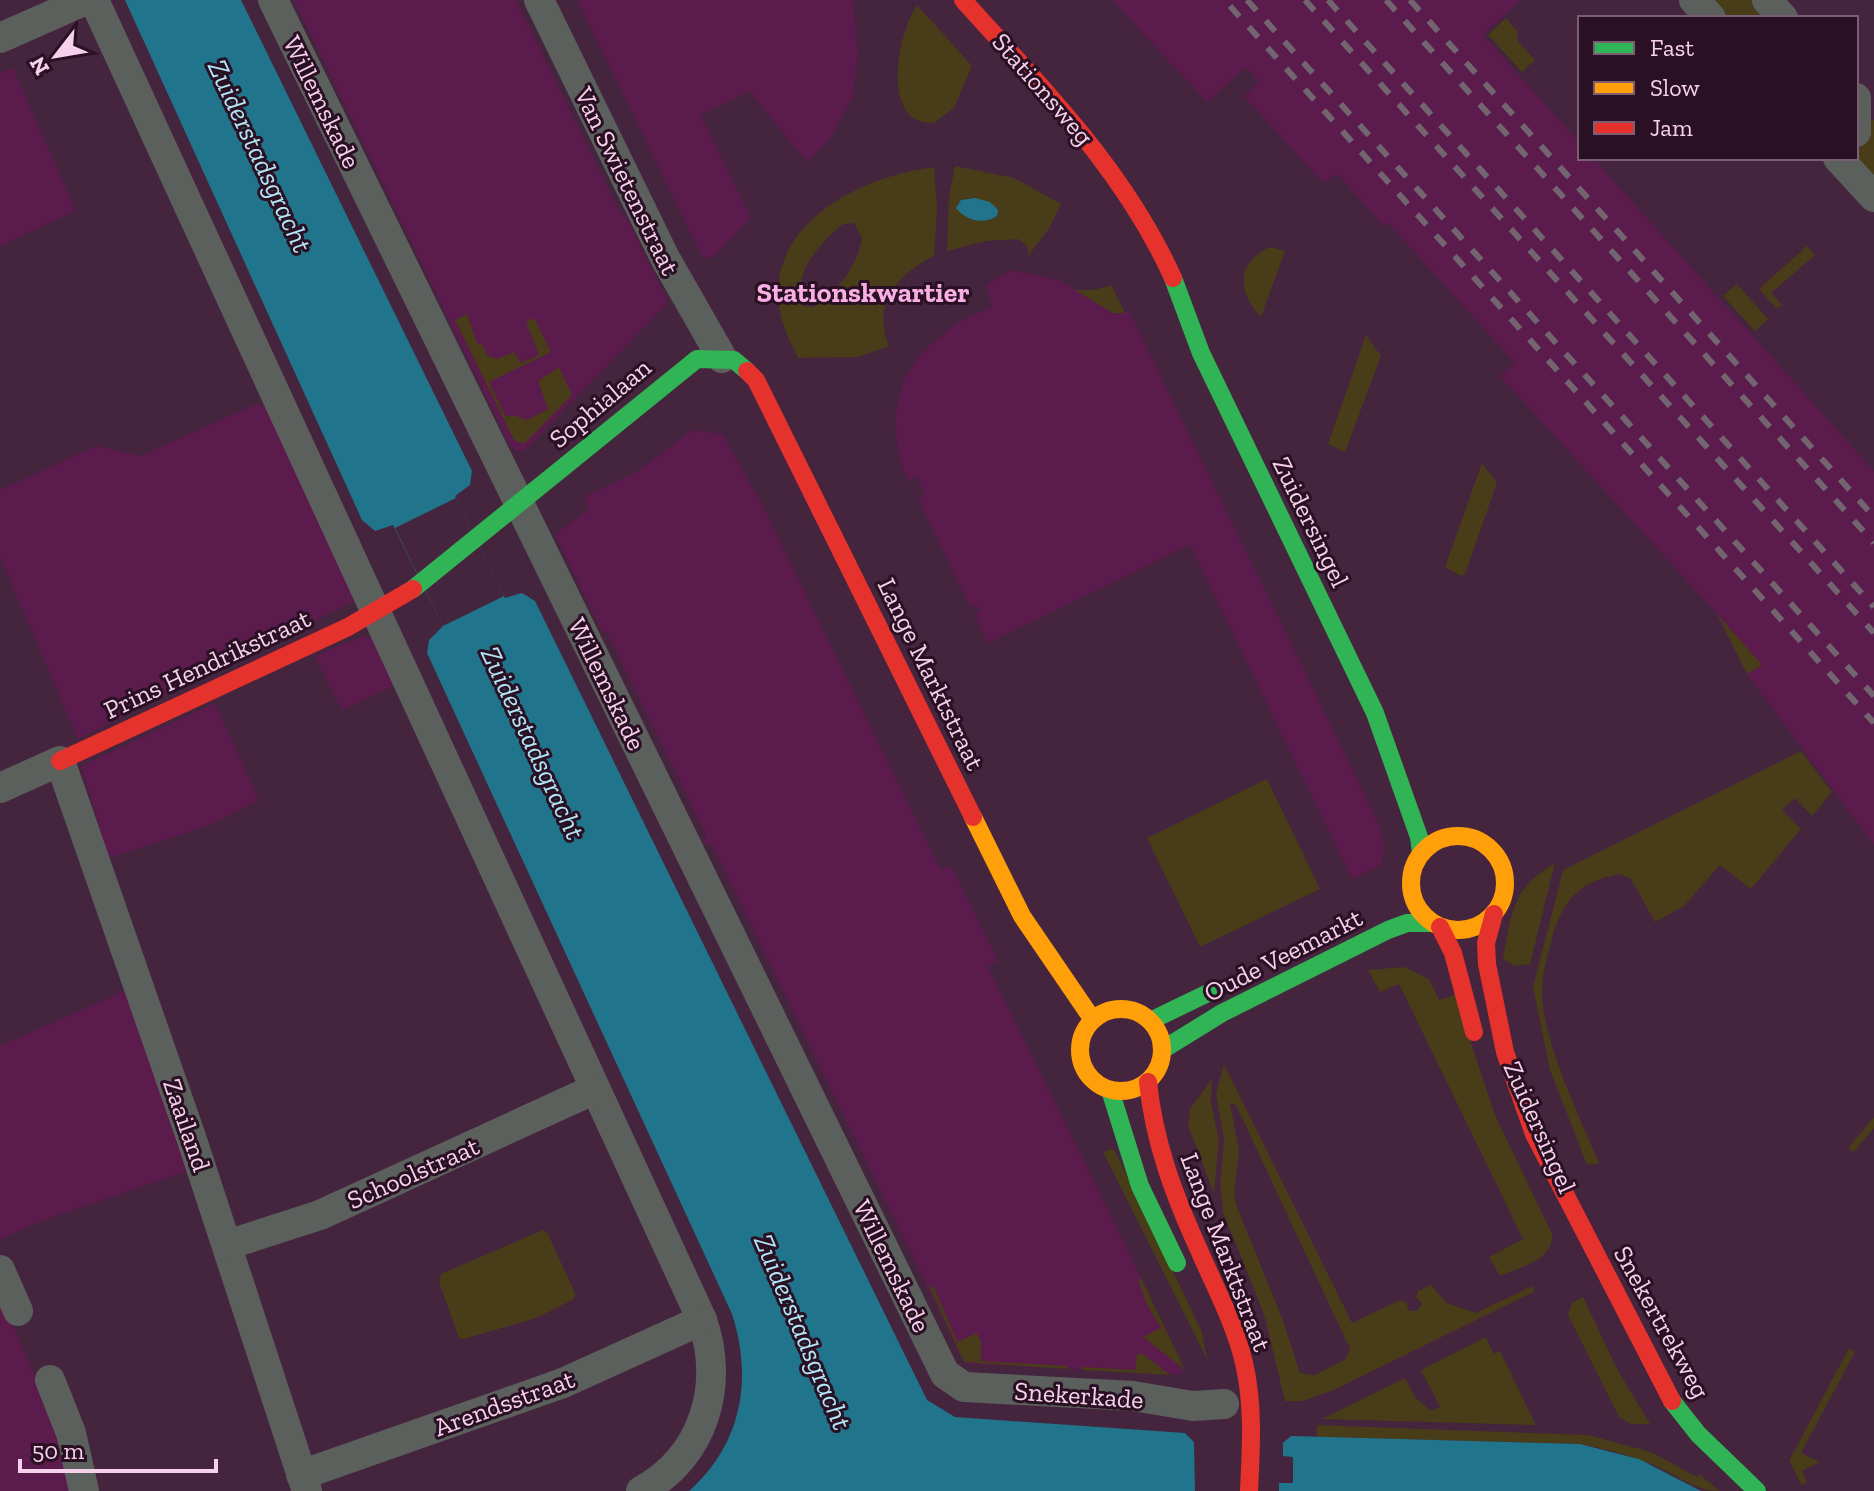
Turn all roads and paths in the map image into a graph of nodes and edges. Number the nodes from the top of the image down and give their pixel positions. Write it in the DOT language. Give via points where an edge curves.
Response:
graph roads {
  1 [pos="86,0"];
  2 [pos="94,0"];
  3 [pos="273,0"];
  4 [pos="539,0"];
  5 [pos="963,0"];
  6 [pos="1694,0"];
  7 [pos="1767,0"];
  8 [pos="1709,16"];
  9 [pos="1781,16"];
  10 [pos="0,38"];
  11 [pos="1841,160"];
  12 [pos="1874,197"];
  13 [pos="1132,202"];
  14 [pos="1130,237"];
  15 [pos="1201,353"];
  16 [pos="722,358"];
  17 [pos="519,504"];
  18 [pos="476,539"];
  19 [pos="375,612"];
  20 [pos="1375,713"];
  21 [pos="60,761"];
  22 [pos="1417,771"];
  23 [pos="0,788"];
  24 [pos="1443,818"];
  25 [pos="1456,835"];
  26 [pos="1421,853"];
  27 [pos="1410,883"];
  28 [pos="1397,901"];
  29 [pos="1494,914"];
  30 [pos="1436,925"];
  31 [pos="1219,988"];
  32 [pos="1093,1020"];
  33 [pos="1150,1021"];
  34 [pos="1478,1045"];
  35 [pos="1162,1050"];
  36 [pos="1148,1082"];
  37 [pos="595,1089"];
  38 [pos="1110,1090"];
  39 [pos="227,1245"];
  40 [pos="1589,1246"];
  41 [pos="0,1270"];
  42 [pos="1184,1279"];
  43 [pos="18,1311"];
  44 [pos="702,1320"];
  45 [pos="942,1368"];
  46 [pos="50,1380"];
  47 [pos="1224,1406"];
  48 [pos="304,1483"];
  49 [pos="1249,1487"];
  50 [pos="84,1491"];
  51 [pos="641,1491"];
  52 [pos="1757,1491"];
  1 -- 10 [label="street"];
  2 -- 19 [label="street"];
  3 -- 17 [label="street, Willemskade"];
  4 -- 16 [label="street, Van Swietenstraat" via="665,258"];
  5 -- 13 [label="main road, Stationsweg" via="1112,169"];
  6 -- 8 [label="street"];
  7 -- 9 [label="street"];
  11 -- 12 [label="street"];
  13 -- 15 [label="main road, Zuidersingel" via="1188,313"];
  14 -- 15 [label="main road, Zuidersingel"];
  15 -- 20 [label="main road, Zuidersingel"];
  16 -- 17 [label="main road, Sophialaan" via="697,359 682,369"];
  16 -- 32 [label="main road, Lange Marktstraat" via="734,360 756,380 1022,916"];
  17 -- 18 [label="main road, Sophialaan"];
  17 -- 45 [label="street, Willemskade"];
  18 -- 19 [label="main road, Prins Hendrikstraat"];
  19 -- 21 [label="main road, Prins Hendrikstraat"];
  19 -- 37 [label="street"];
  20 -- 22 [label="main road, Zuidersingel"];
  20 -- 26 [label="main road, Zuidersingel"];
  21 -- 23 [label="street"];
  21 -- 39 [label="street, Zaailand"];
  24 -- 25 [label="main road"];
  25 -- 26 [label="main road"];
  25 -- 29 [label="main road" via="1481,841 1500,861 1505,888"];
  26 -- 27 [label="main road"];
  27 -- 28 [label="main road, Oude Veemarkt"];
  27 -- 30 [label="main road" via="1421,912"];
  29 -- 30 [label="main road" via="1470,929"];
  29 -- 40 [label="main road, Zuidersingel" via="1487,964 1505,1052 1530,1124"];
  30 -- 34 [label="main road, Zuidersingel" via="1453,953"];
  30 -- 35 [label="main road, Oude Veemarkt" via="1407,923 1388,930 1222,1013"];
  31 -- 33 [label="main road, Oude Veemarkt"];
  32 -- 33 [label="main road" via="1122,1009"];
  32 -- 38 [label="main road" via="1083,1034 1083,1068"];
  33 -- 35 [label="main road"];
  35 -- 36 [label="main road"];
  36 -- 38 [label="main road" via="1123,1092"];
  36 -- 49 [label="main road, Lange Marktstraat" via="1154,1137 1240,1349 1249,1404"];
  37 -- 39 [label="street, Schoolstraat" via="320,1215"];
  37 -- 44 [label="street"];
  38 -- 42 [label="main road, Lange Marktstraat" via="1140,1186"];
  39 -- 48 [label="street, Zaailand"];
  40 -- 52 [label="main road, Snekertrekweg" via="1666,1393 1698,1434"];
  41 -- 43 [label="street"];
  44 -- 48 [label="street, Arendsstraat" via="563,1383"];
  44 -- 51 [label="street" via="713,1371 702,1426 676,1463"];
  45 -- 47 [label="street, Snekerkade" via="964,1387"];
  46 -- 50 [label="street" via="71,1433"];
}
